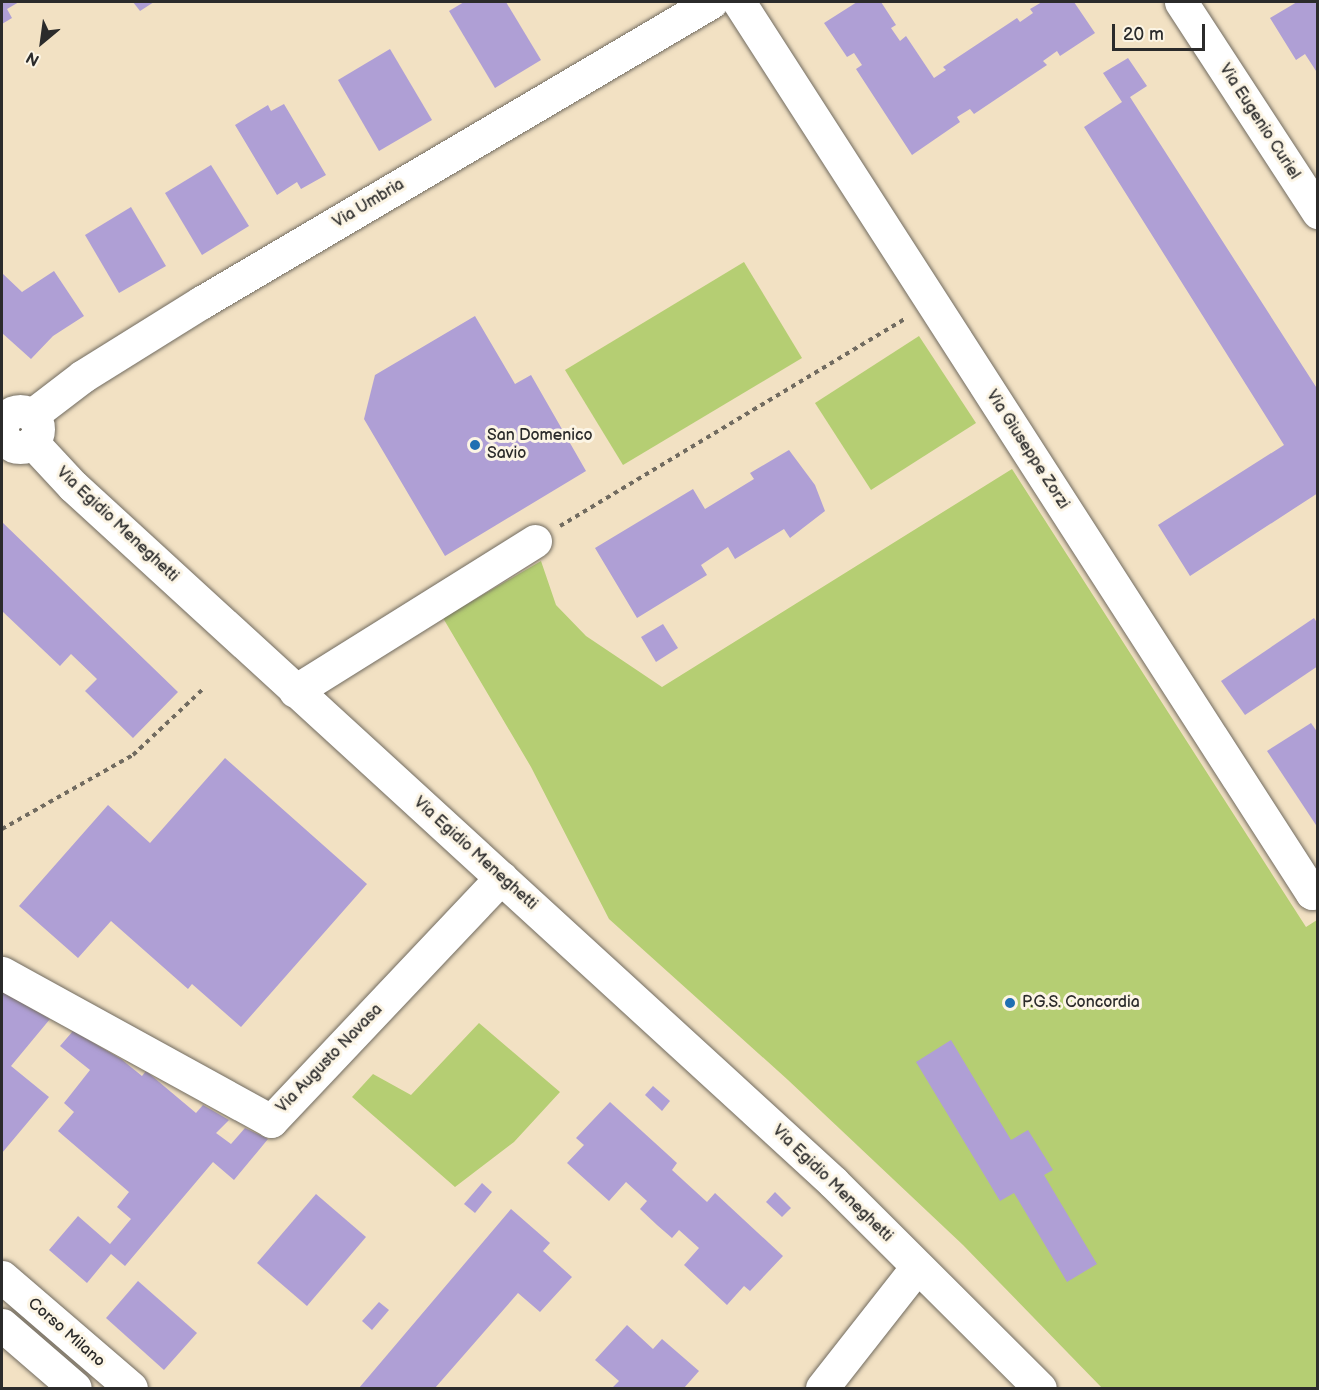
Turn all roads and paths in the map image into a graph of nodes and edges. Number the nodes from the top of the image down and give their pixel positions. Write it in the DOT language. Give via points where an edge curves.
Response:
graph roads {
  1 [pos="711,2"];
  2 [pos="739,2"];
  3 [pos="1181,2"];
  4 [pos="1317,212"];
  5 [pos="912,315"];
  6 [pos="13,426"];
  7 [pos="535,541"];
  8 [pos="203,689"];
  9 [pos="296,691"];
  10 [pos="2,829"];
  11 [pos="501,878"];
  12 [pos="1317,890"];
  13 [pos="2,973"];
  14 [pos="917,1267"];
  15 [pos="2,1277"];
  16 [pos="2,1325"];
  17 [pos="75,1389"];
  18 [pos="131,1389"];
  19 [pos="822,1389"];
  20 [pos="1040,1389"];
  1 -- 6 [label="street, Via Umbria" via="202,302 83,376"];
  2 -- 12 [label="street, Via Giuseppe Zorzi" via="1312,893"];
  3 -- 4 [label="street, Via Eugenio Curiel"];
  5 -- 7 [label="path"];
  6 -- 9 [label="street, Via Egidio Meneghetti"];
  7 -- 9 [label="street"];
  8 -- 10 [label="path" via="133,755"];
  9 -- 11 [label="street, Via Egidio Meneghetti"];
  11 -- 13 [label="street, Via Augusto Navasa" via="271,1121"];
  11 -- 14 [label="street, Via Egidio Meneghetti" via="833,1182"];
  14 -- 19 [label="street"];
  14 -- 20 [label="street, Via Egidio Meneghetti"];
  15 -- 18 [label="street, Corso Milano"];
  16 -- 17 [label="street"];
}
